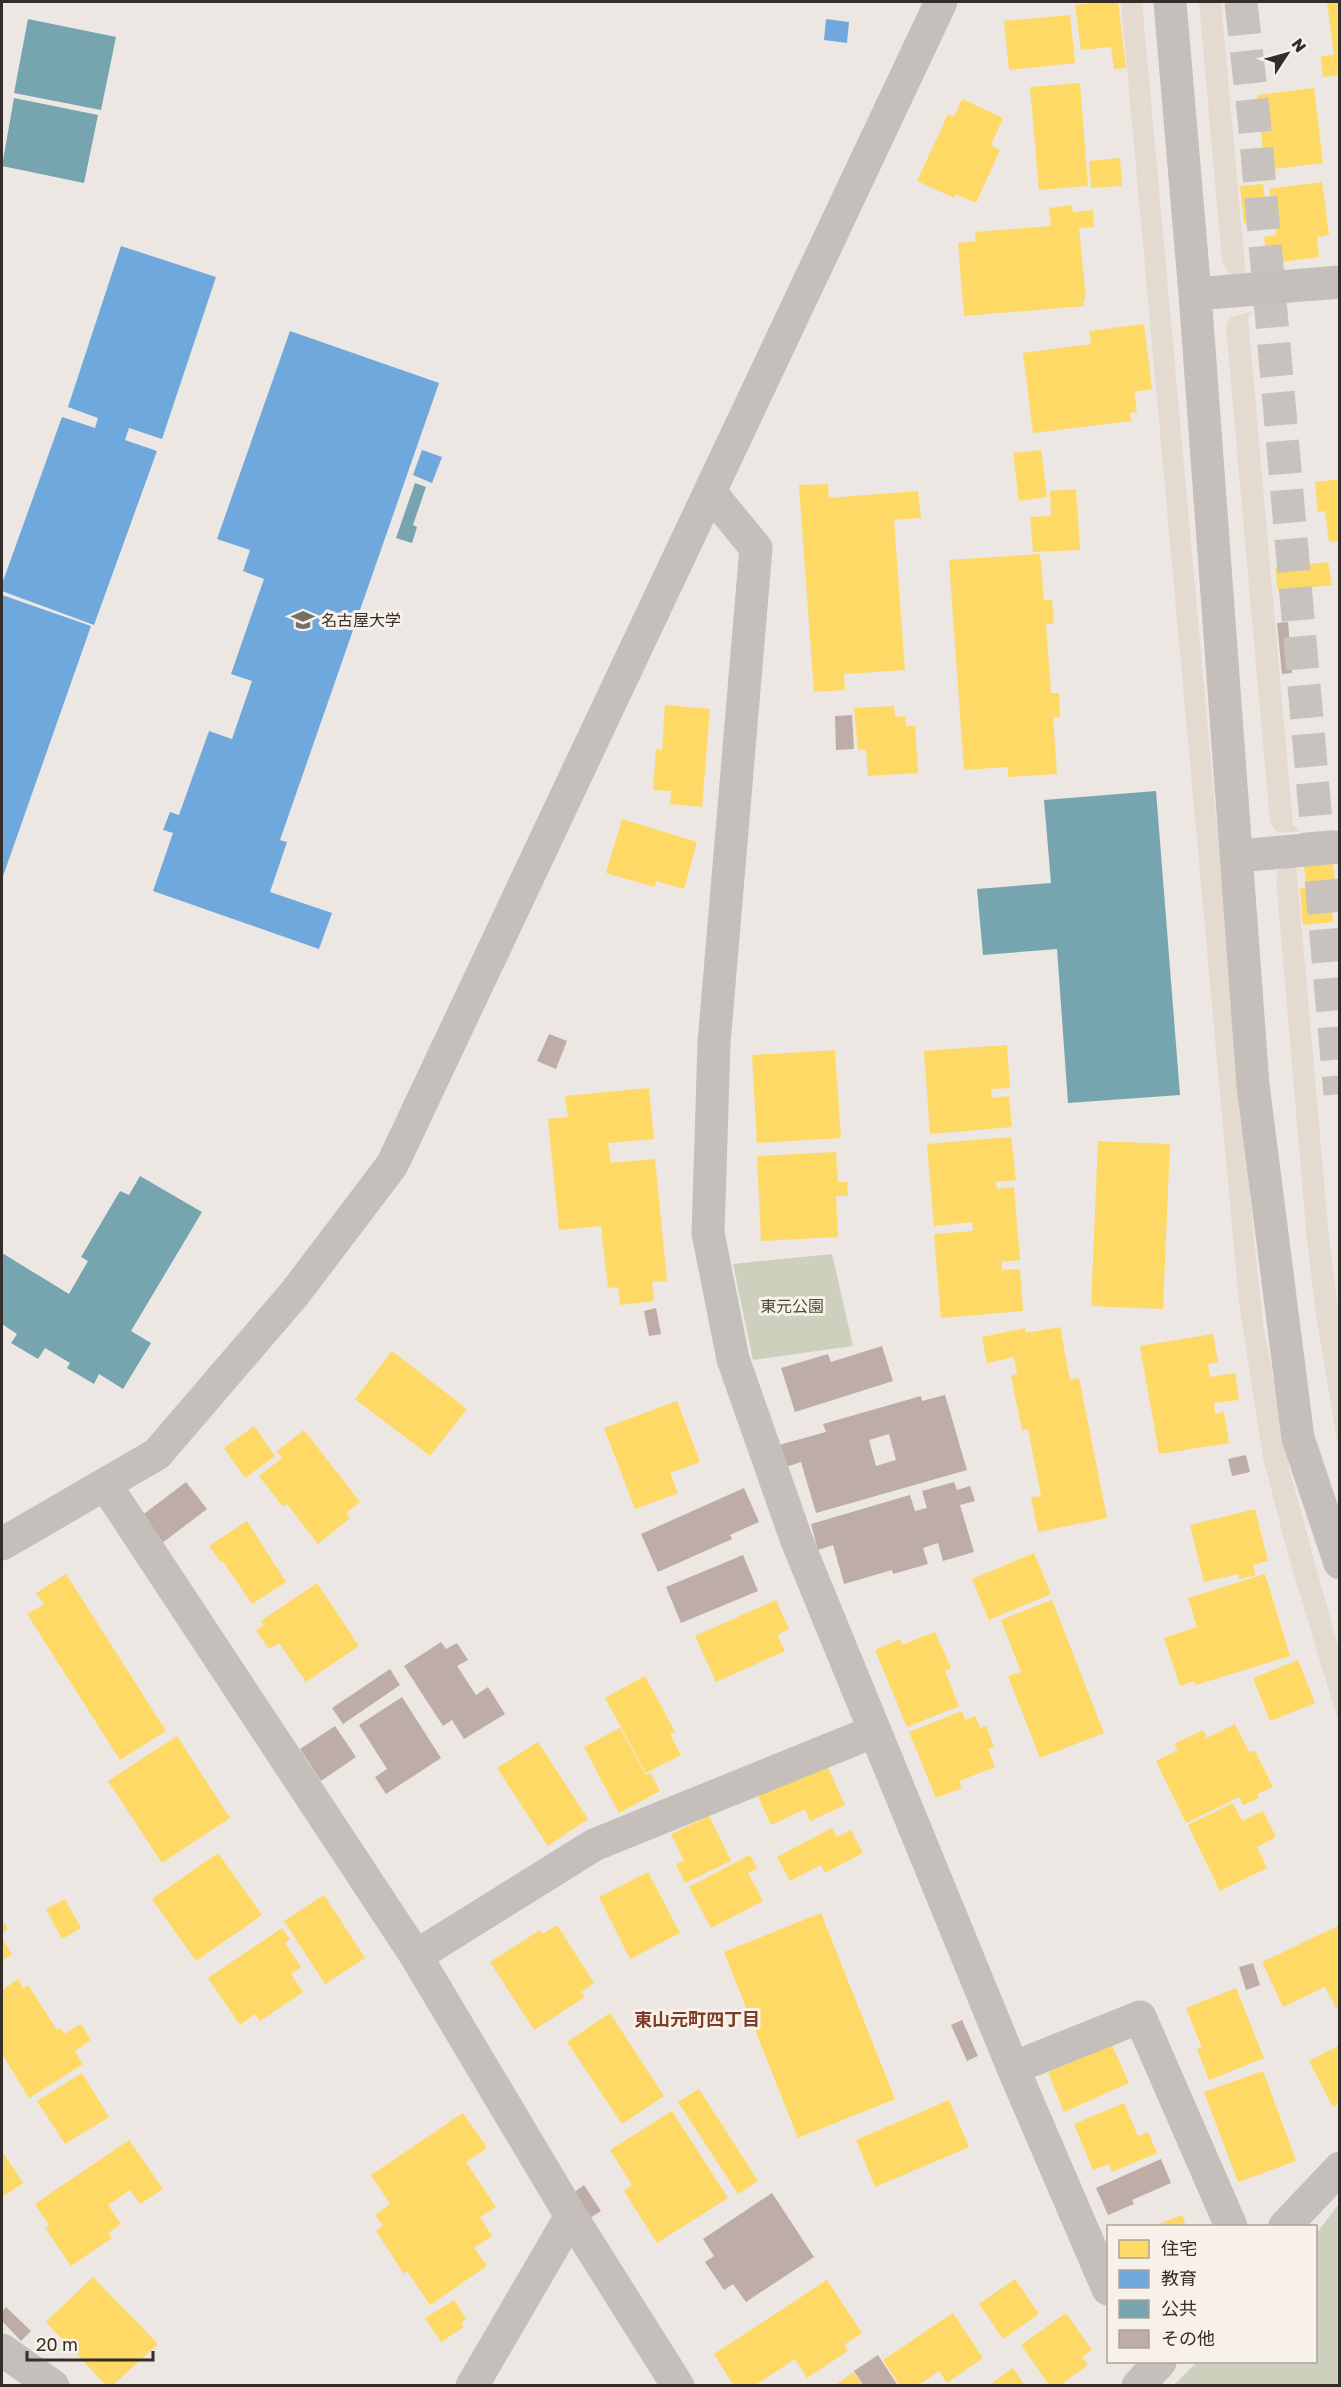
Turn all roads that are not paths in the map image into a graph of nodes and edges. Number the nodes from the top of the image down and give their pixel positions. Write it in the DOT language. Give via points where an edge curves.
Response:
graph roads {
  1 [pos="941,2"];
  2 [pos="1170,2"];
  3 [pos="1340,282"];
  4 [pos="1195,294"];
  5 [pos="710,492"];
  6 [pos="1340,848"];
  7 [pos="1237,856"];
  8 [pos="105,1484"];
  9 [pos="2,1545"];
  10 [pos="1340,1563"];
  11 [pos="875,1731"];
  12 [pos="416,1956"];
  13 [pos="1013,2068"];
  14 [pos="1340,2168"];
  15 [pos="571,2216"];
  16 [pos="1231,2225"];
  17 [pos="1286,2225"];
  18 [pos="1107,2287"];
  19 [pos="2,2350"];
  20 [pos="53,2385"];
  21 [pos="472,2385"];
  22 [pos="678,2385"];
  1 -- 5 [label="street"];
  2 -- 4 [label="street"];
  3 -- 4 [label="street"];
  4 -- 7 [label="street"];
  5 -- 8 [label="street" via="392,1165 295,1293 157,1454"];
  5 -- 11 [label="street" via="756,548 714,1043 708,1233 733,1359 797,1541"];
  6 -- 7 [label="street"];
  7 -- 10 [label="street" via="1253,1085 1298,1438"];
  8 -- 9 [label="street"];
  8 -- 12 [label="street"];
  11 -- 12 [label="street" via="594,1845"];
  11 -- 13 [label="street"];
  12 -- 15 [label="street"];
  13 -- 16 [label="street" via="1140,2017"];
  13 -- 18 [label="street"];
  14 -- 17 [label="street"];
  15 -- 21 [label="street"];
  15 -- 22 [label="street"];
  19 -- 20 [label="street"];
}
